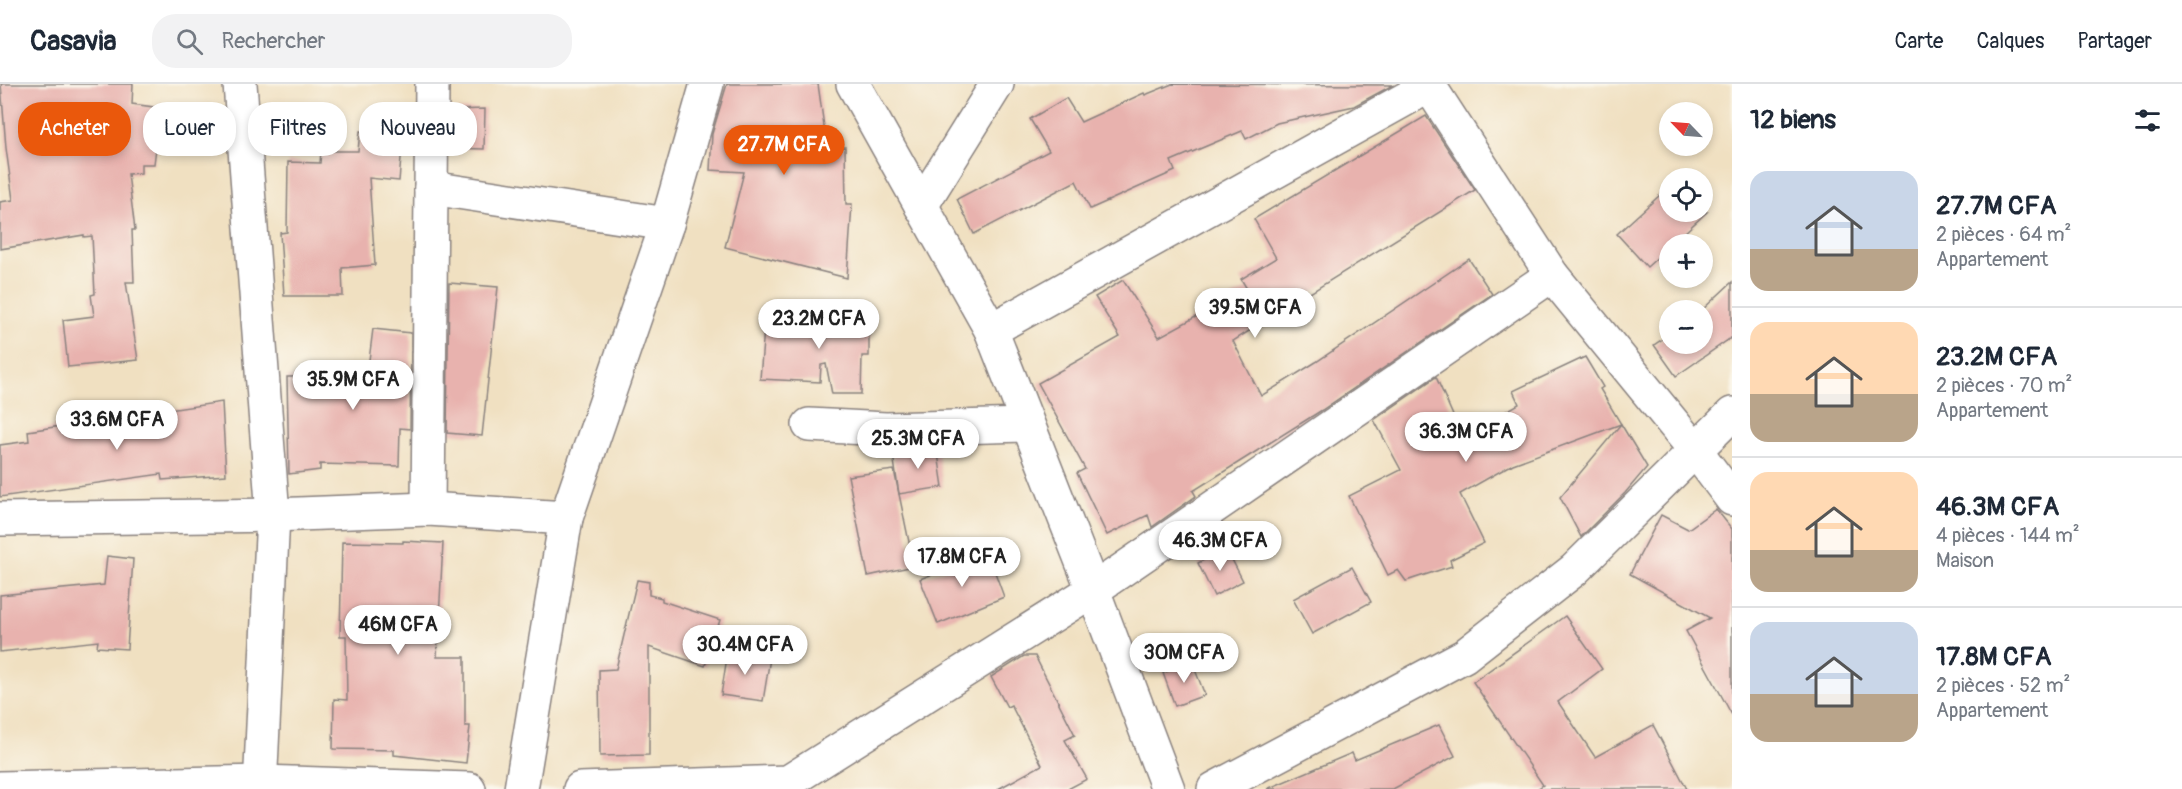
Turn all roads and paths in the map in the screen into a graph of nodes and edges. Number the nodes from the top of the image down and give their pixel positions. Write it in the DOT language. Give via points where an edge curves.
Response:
graph roads {
  1 [pos="240,84"];
  2 [pos="432,84"];
  3 [pos="707,84"];
  4 [pos="853,84"];
  5 [pos="997,84"];
  6 [pos="1429,85"];
  7 [pos="431,188"];
  8 [pos="921,206"];
  9 [pos="667,224"];
  10 [pos="1552,275"];
  11 [pos="991,330"];
  12 [pos="1732,414"];
  13 [pos="809,425"];
  14 [pos="1028,425"];
  15 [pos="1696,452"];
  16 [pos="1732,499"];
  17 [pos="428,509"];
  18 [pos="273,515"];
  19 [pos="566,518"];
  20 [pos="0,519"];
  21 [pos="1093,590"];
  22 [pos="261,785"];
  23 [pos="787,786"];
  24 [pos="0,788"];
  25 [pos="469,789"];
  26 [pos="521,789"];
  27 [pos="580,789"];
  28 [pos="1168,789"];
  29 [pos="1214,789"];
  1 -- 18 [label="street"];
  2 -- 7 [label="street"];
  3 -- 9 [label="street"];
  4 -- 8 [label="street"];
  5 -- 8 [label="street"];
  6 -- 10 [label="street"];
  6 -- 11 [label="street"];
  7 -- 9 [label="street"];
  7 -- 17 [label="street"];
  8 -- 11 [label="street"];
  9 -- 19 [label="street"];
  10 -- 15 [label="street"];
  10 -- 21 [label="street"];
  11 -- 14 [label="street"];
  12 -- 15 [label="street"];
  13 -- 14 [label="street" via="886,429"];
  14 -- 21 [label="street"];
  15 -- 16 [label="street"];
  15 -- 29 [label="street" via="1574,570 1464,656"];
  17 -- 18 [label="street"];
  17 -- 19 [label="street"];
  18 -- 20 [label="street"];
  18 -- 22 [label="street"];
  19 -- 26 [label="street"];
  21 -- 23 [label="street"];
  21 -- 28 [label="street"];
  22 -- 24 [label="street"];
  22 -- 25 [label="street"];
  23 -- 27 [label="street"];
}
